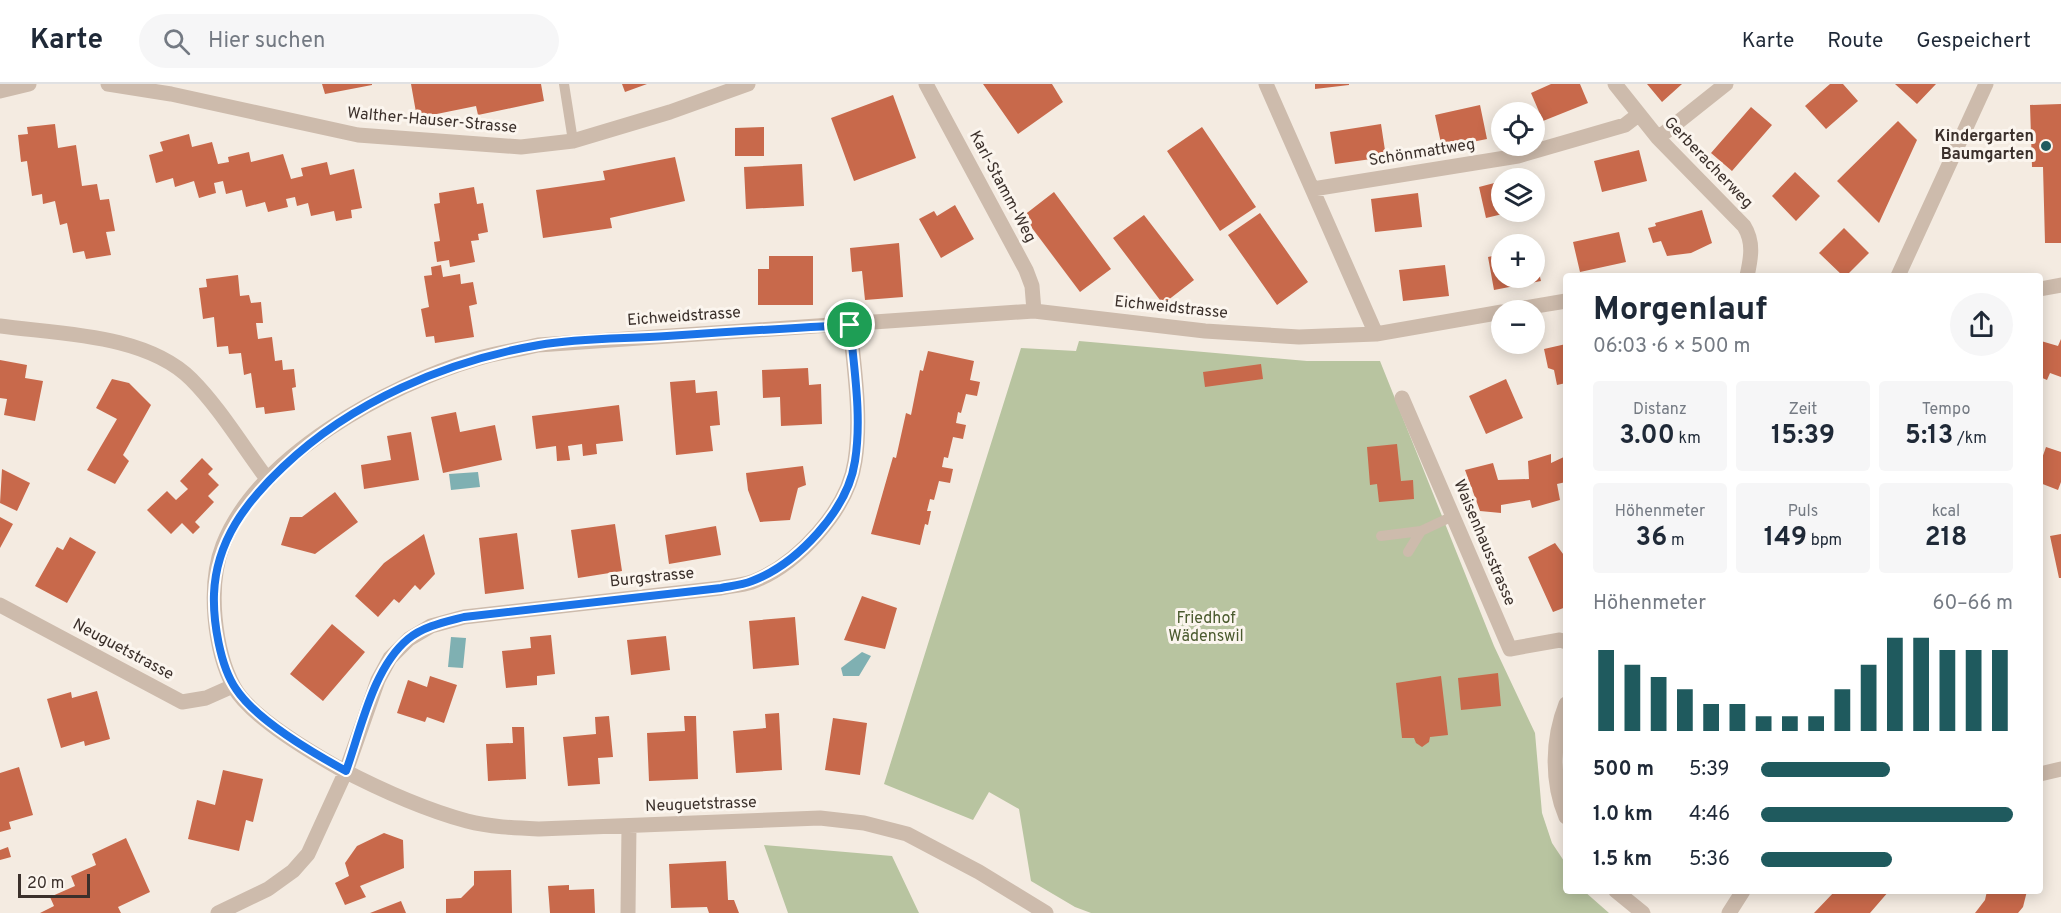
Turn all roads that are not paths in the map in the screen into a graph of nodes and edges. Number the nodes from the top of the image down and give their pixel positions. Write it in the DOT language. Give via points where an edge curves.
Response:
graph roads {
  1 [pos="29,84"];
  2 [pos="108,84"];
  3 [pos="564,84"];
  4 [pos="748,84"];
  5 [pos="926,84"];
  6 [pos="1266,84"];
  7 [pos="1615,84"];
  8 [pos="1726,84"];
  9 [pos="1986,84"];
  10 [pos="0,91"];
  11 [pos="1638,115"];
  12 [pos="1658,138"];
  13 [pos="573,141"];
  14 [pos="1313,189"];
  15 [pos="1747,273"];
  16 [pos="1900,273"];
  17 [pos="2061,285"];
  18 [pos="2043,288"];
  19 [pos="1563,302"];
  20 [pos="1545,304"];
  21 [pos="1034,311"];
  22 [pos="1491,314"];
  23 [pos="850,325"];
  24 [pos="0,327"];
  25 [pos="1376,334"];
  26 [pos="1402,398"];
  27 [pos="268,480"];
  28 [pos="1453,516"];
  29 [pos="1421,531"];
  30 [pos="1381,536"];
  31 [pos="1408,552"];
  32 [pos="0,605"];
  33 [pos="1563,641"];
  34 [pos="233,686"];
  35 [pos="1563,714"];
  36 [pos="2061,769"];
  37 [pos="346,771"];
  38 [pos="2043,773"];
  39 [pos="1563,808"];
  40 [pos="629,826"];
  41 [pos="1620,894"];
  42 [pos="1741,894"];
  43 [pos="218,913"];
  44 [pos="628,913"];
  45 [pos="1046,913"];
  46 [pos="1643,913"];
  47 [pos="1729,913"];
  1 -- 10 [label="street"];
  2 -- 13 [label="street, Walther-Hauser-Strasse" via="358,135 521,147"];
  3 -- 13 [label="lane"];
  4 -- 13 [label="street, Walther-Hauser-Strasse"];
  5 -- 21 [label="street, Karl-Stamm-Weg" via="1026,270"];
  6 -- 14 [label="street"];
  7 -- 11 [label="street, Gerberacherweg"];
  8 -- 12 [label="street"];
  9 -- 16 [label="street"];
  11 -- 12 [label="street, Gerberacherweg"];
  11 -- 14 [label="street, Schönmattweg" via="1625,125 1518,156"];
  12 -- 15 [label="street, Gerberacherweg" via="1744,226 1751,248"];
  14 -- 25 [label="street"];
  17 -- 18 [label="street"];
  19 -- 20 [label="street"];
  21 -- 23 [label="street, Eichweidstrasse"];
  21 -- 25 [label="street, Eichweidstrasse" via="1205,331 1299,337"];
  22 -- 25 [label="street, Eichweidstrasse"];
  23 -- 27 [label="street, Eichweidstrasse" via="561,342 475,360 369,404 312,442"];
  23 -- 37 [label="street, Burgstrasse" via="858,413 855,462 836,508 801,551 752,582 464,617 431,626 409,639 390,658 378,680"];
  24 -- 27 [label="street" via="110,340 164,360 189,377"];
  26 -- 28 [label="street, Waisenhausstrasse"];
  27 -- 34 [label="street, Eichweidstrasse" via="232,528 217,566 216,626"];
  28 -- 29 [label="lane"];
  28 -- 33 [label="street, Waisenhausstrasse" via="1510,649"];
  29 -- 30 [label="lane"];
  29 -- 31 [label="lane"];
  32 -- 34 [label="street, Neuguetstrasse" via="182,702 206,698"];
  34 -- 37 [label="street, Eichweidstrasse" via="297,742"];
  35 -- 39 [label="street" via="1556,766"];
  36 -- 38 [label="street"];
  37 -- 40 [label="street, Neuguetstrasse" via="432,809 477,823 539,829"];
  37 -- 43 [label="street, Burgstrasse" via="314,843 293,871 268,890"];
  40 -- 44 [label="street"];
  40 -- 45 [label="street, Neuguetstrasse" via="820,818 864,823 907,834"];
  41 -- 46 [label="street"];
  42 -- 47 [label="street"];
}
